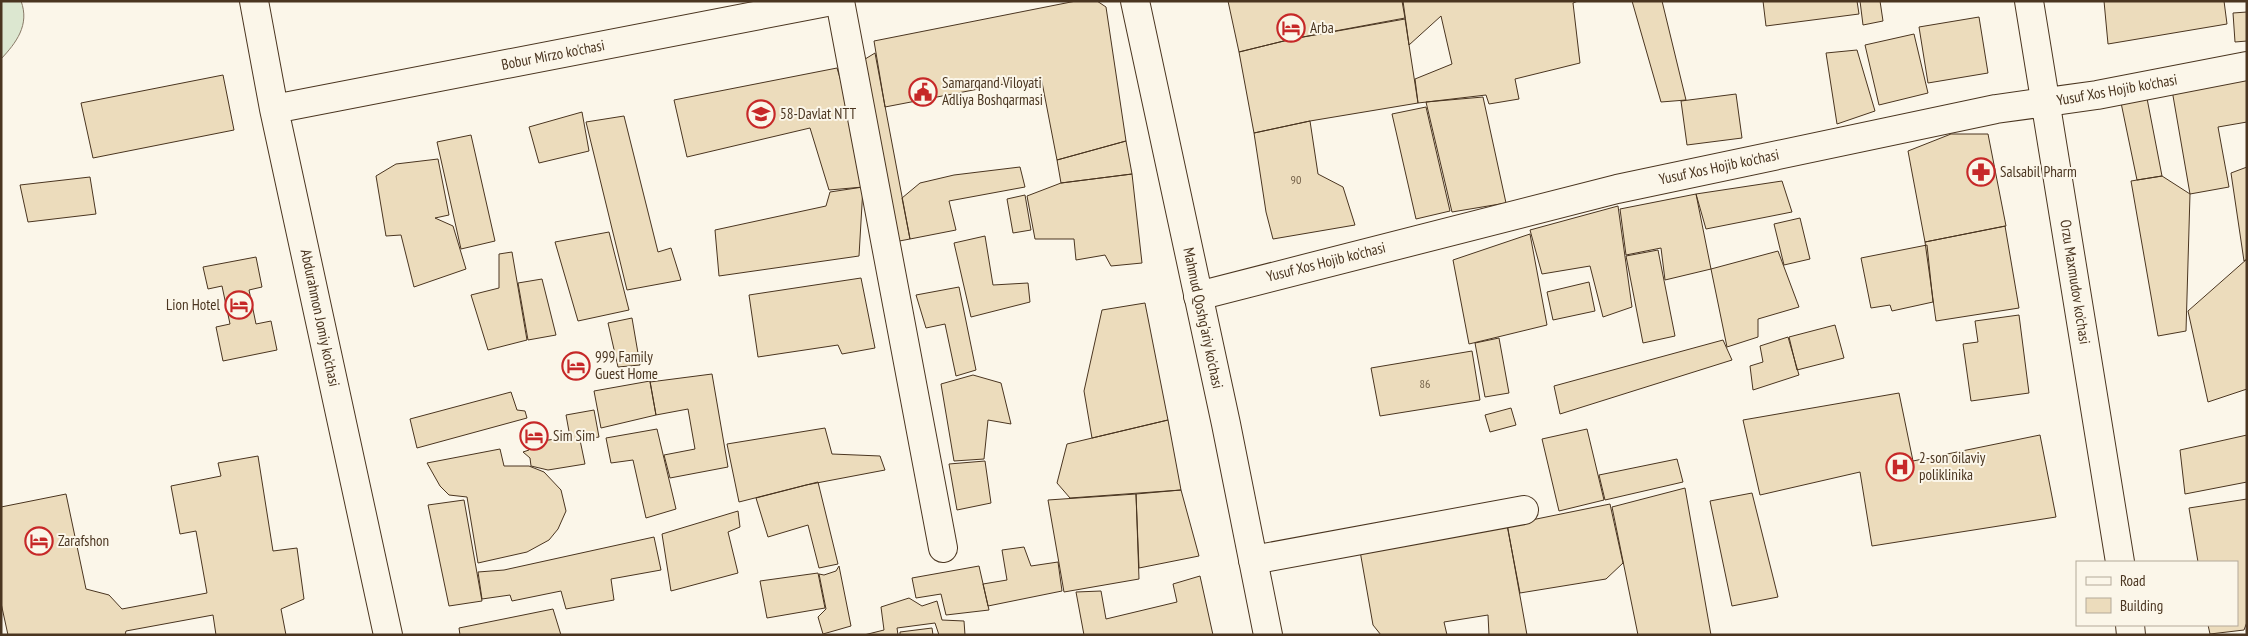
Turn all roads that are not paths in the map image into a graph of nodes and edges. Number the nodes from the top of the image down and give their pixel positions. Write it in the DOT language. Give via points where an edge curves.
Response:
graph roads {
  1 [pos="254,1"];
  2 [pos="832,1"];
  3 [pos="840,1"];
  4 [pos="1135,1"];
  5 [pos="2029,1"];
  6 [pos="2247,66"];
  7 [pos="2046,103"];
  8 [pos="274,109"];
  9 [pos="1198,296"];
  10 [pos="1524,510"];
  11 [pos="943,548"];
  12 [pos="1253,560"];
  13 [pos="2120,561"];
  14 [pos="388,635"];
  15 [pos="1268,635"];
  1 -- 8 [label="main road, Abdurahmon Jomiy ko'chasi"];
  2 -- 8 [label="main road, Bobur Mirzo ko'chasi"];
  3 -- 11 [label="main road"];
  4 -- 9 [label="main road, Mahmud Qoshg'ariy ko'chasi"];
  5 -- 7 [label="main road, Orzu Maxmudov ko'chasi"];
  6 -- 7 [label="main road, Yusuf Xos Hojib ko'chasi"];
  7 -- 9 [label="main road, Yusuf Xos Hojib ko'chasi" via="1996,109 1616,189"];
  7 -- 13 [label="main road, Orzu Maxmudov ko'chasi"];
  8 -- 14 [label="main road, Abdurahmon Jomiy ko'chasi"];
  9 -- 12 [label="main road, Mahmud Qoshg'ariy ko'chasi"];
  10 -- 12 [label="main road"];
  12 -- 15 [label="main road, Mahmud Qoshg'ariy ko'chasi"];
}
